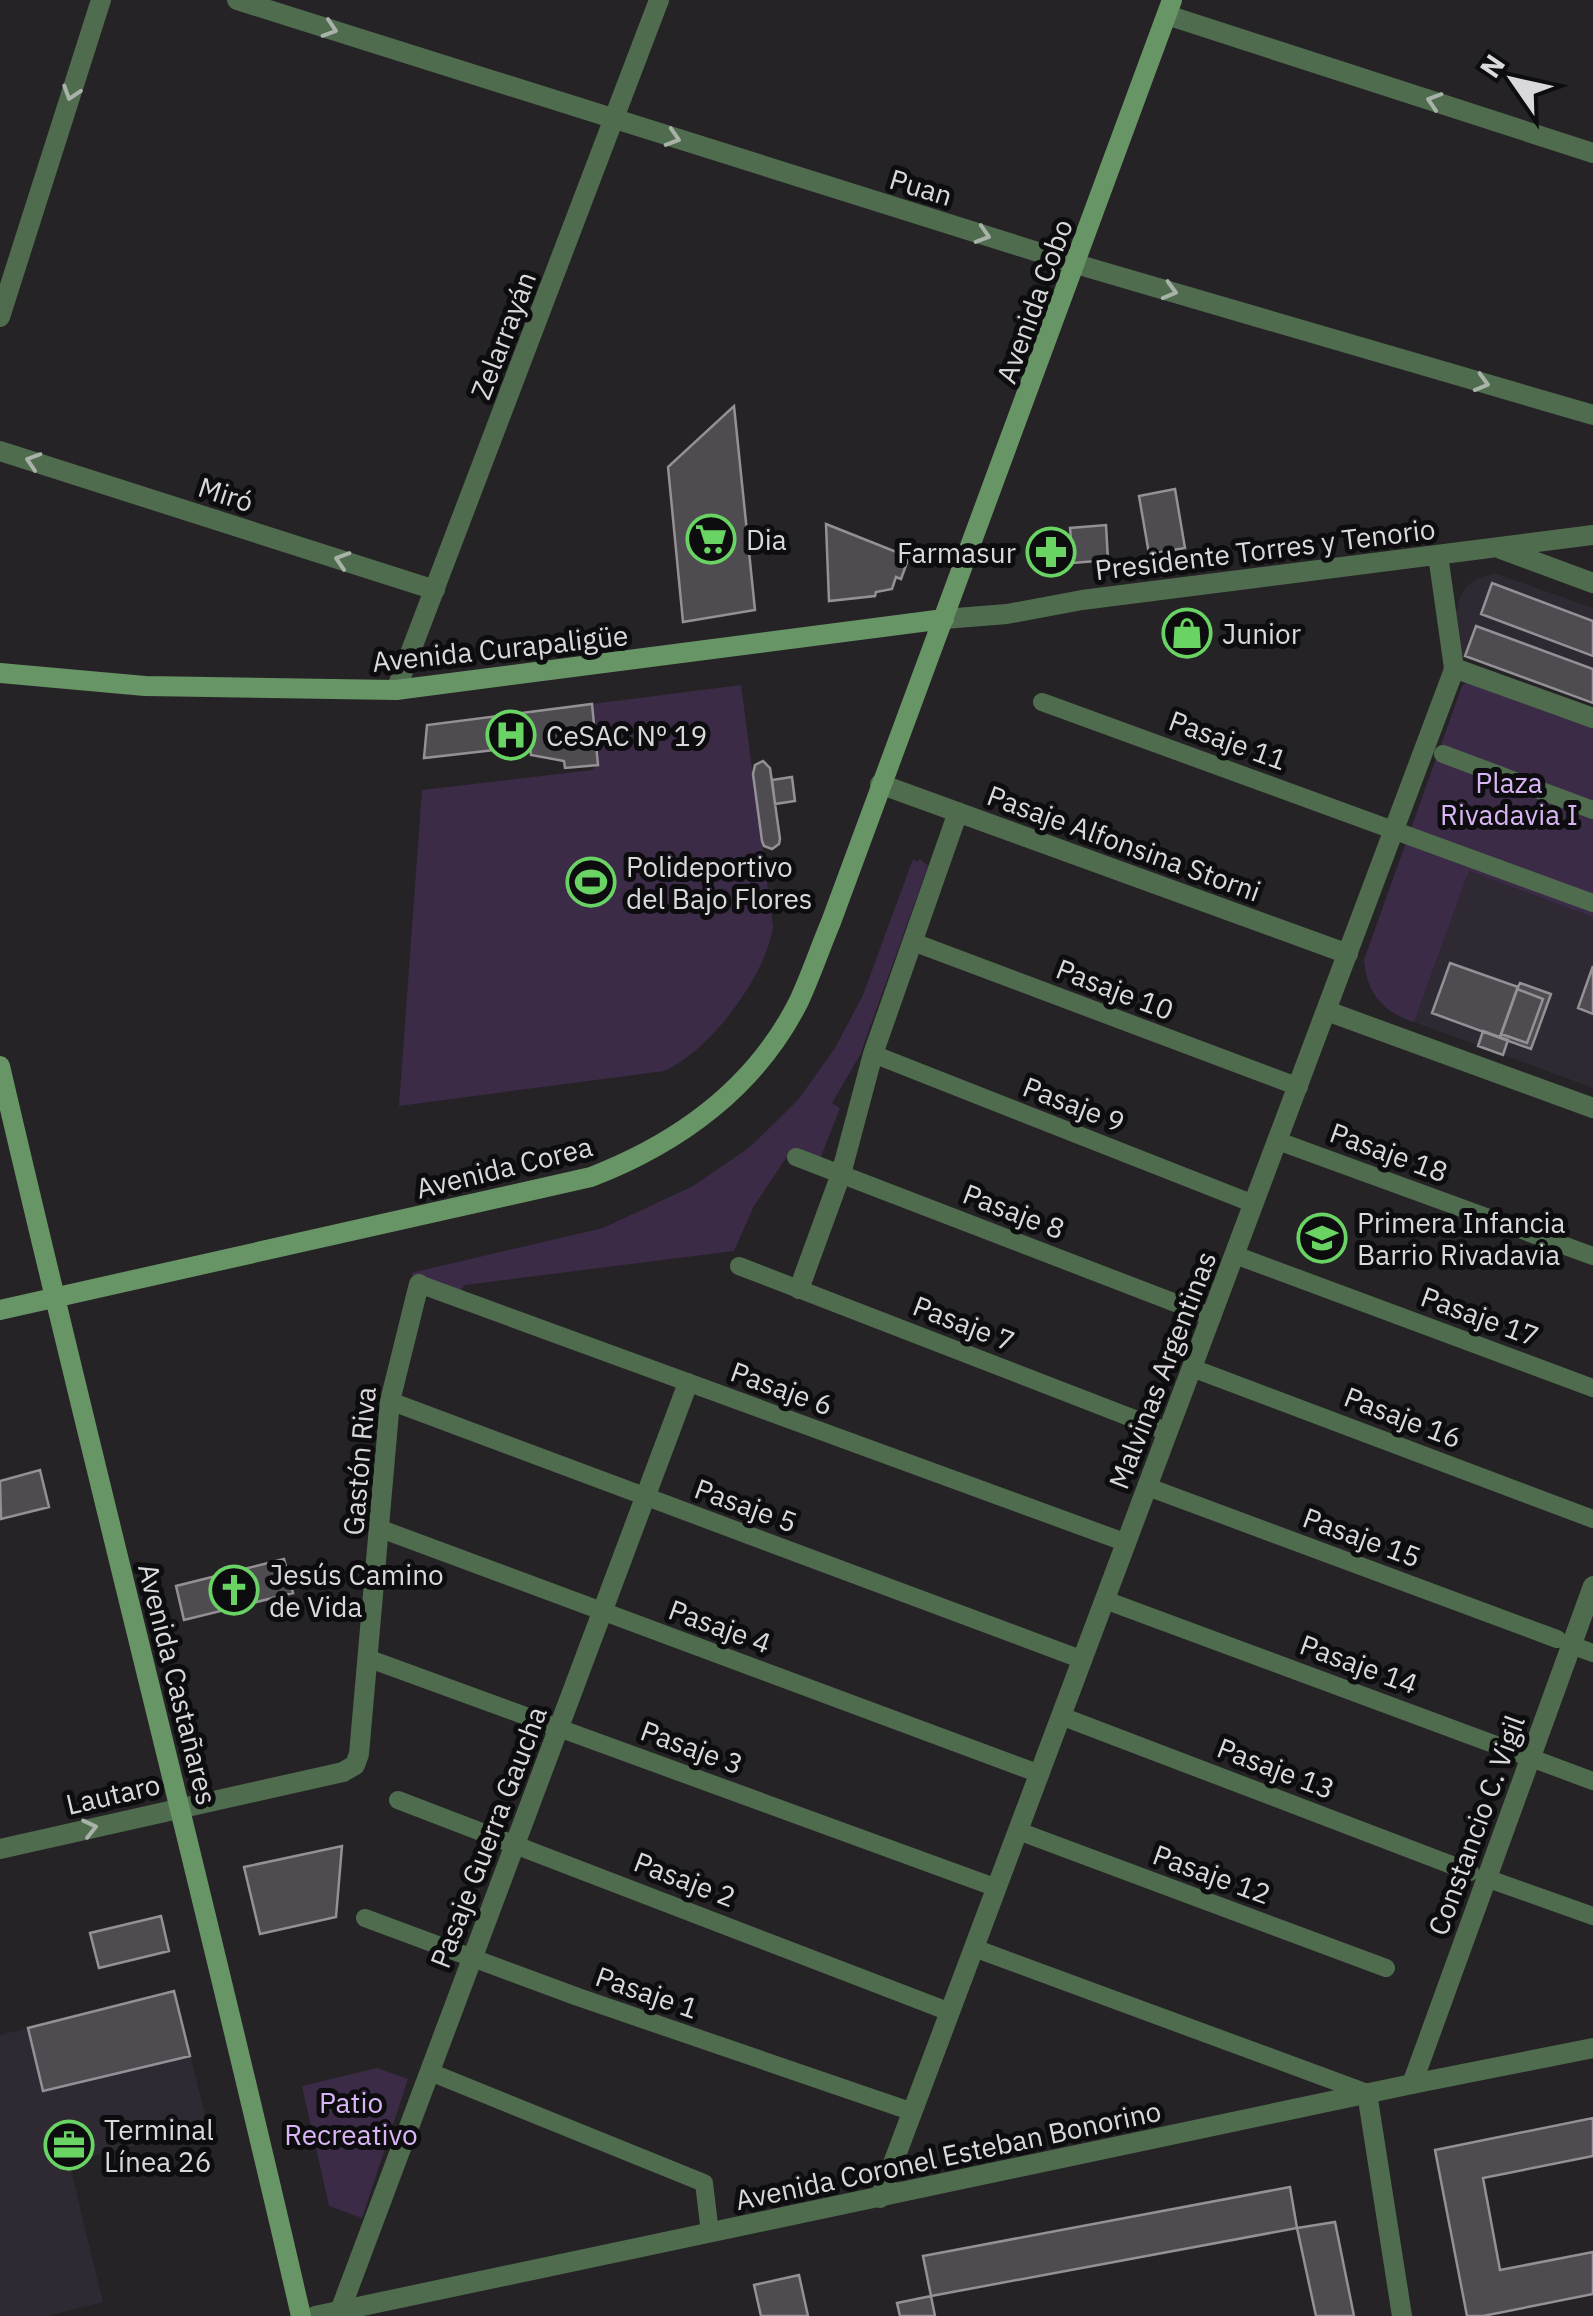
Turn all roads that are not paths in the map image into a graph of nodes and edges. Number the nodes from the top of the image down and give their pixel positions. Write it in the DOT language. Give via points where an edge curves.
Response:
graph roads {
  1 [pos="100,0"];
  2 [pos="237,0"];
  3 [pos="659,0"];
  4 [pos="1170,8"];
  5 [pos="614,120"];
  6 [pos="1593,153"];
  7 [pos="1076,264"];
  8 [pos="0,317"];
  9 [pos="1593,415"];
  10 [pos="0,450"];
  11 [pos="1593,535"];
  12 [pos="1496,548"];
  13 [pos="1438,555"];
  14 [pos="1593,583"];
  15 [pos="435,590"];
  16 [pos="944,619"];
  17 [pos="1454,668"];
  18 [pos="0,673"];
  19 [pos="396,690"];
  20 [pos="1042,702"];
  21 [pos="1593,718"];
  22 [pos="1443,754"];
  23 [pos="880,784"];
  24 [pos="1593,810"];
  25 [pos="958,812"];
  26 [pos="1394,830"];
  27 [pos="1593,903"];
  28 [pos="913,942"];
  29 [pos="1348,954"];
  30 [pos="1326,1012"];
  31 [pos="873,1054"];
  32 [pos="0,1066"];
  33 [pos="1298,1087"];
  34 [pos="1593,1108"];
  35 [pos="1278,1141"];
  36 [pos="796,1157"];
  37 [pos="841,1174"];
  38 [pos="1254,1204"];
  39 [pos="1235,1255"];
  40 [pos="1593,1256"];
  41 [pos="740,1266"];
  42 [pos="419,1284"];
  43 [pos="799,1289"];
  44 [pos="53,1298"];
  45 [pos="0,1310"];
  46 [pos="1212,1317"];
  47 [pos="1192,1368"];
  48 [pos="688,1382"];
  49 [pos="1593,1388"];
  50 [pos="390,1401"];
  51 [pos="1168,1432"];
  52 [pos="1148,1487"];
  53 [pos="645,1497"];
  54 [pos="1593,1519"];
  55 [pos="381,1529"];
  56 [pos="1126,1543"];
  57 [pos="1593,1586"];
  58 [pos="1105,1600"];
  59 [pos="602,1611"];
  60 [pos="1564,1642"];
  61 [pos="1593,1653"];
  62 [pos="368,1658"];
  63 [pos="1082,1660"];
  64 [pos="1061,1716"];
  65 [pos="558,1728"];
  66 [pos="1530,1757"];
  67 [pos="354,1764"];
  68 [pos="1040,1774"];
  69 [pos="1593,1781"];
  70 [pos="398,1800"];
  71 [pos="180,1807"];
  72 [pos="1018,1831"];
  73 [pos="515,1844"];
  74 [pos="0,1849"];
  75 [pos="1478,1875"];
  76 [pos="997,1888"];
  77 [pos="1593,1916"];
  78 [pos="365,1918"];
  79 [pos="974,1948"];
  80 [pos="472,1958"];
  81 [pos="1386,1968"];
  82 [pos="950,2012"];
  83 [pos="1593,2048"];
  84 [pos="430,2072"];
  85 [pos="1412,2084"];
  86 [pos="1367,2093"];
  87 [pos="912,2112"];
  88 [pos="880,2198"];
  89 [pos="710,2233"];
  90 [pos="340,2311"];
  91 [pos="300,2316"];
  92 [pos="315,2316"];
  93 [pos="1402,2316"];
  1 -- 8 [label="street, one-way"];
  2 -- 5 [label="street, Puan, one-way"];
  3 -- 5 [label="street, Zelarrayán"];
  6 -- 4 [label="street, one-way"];
  4 -- 7 [label="main road, Avenida Cobo"];
  5 -- 7 [label="street, Puan, one-way"];
  5 -- 15 [label="street, Zelarrayán"];
  7 -- 9 [label="street, Puan, one-way"];
  7 -- 16 [label="main road, Avenida Cobo"];
  15 -- 10 [label="street, Miró, one-way"];
  11 -- 12 [label="street, Presidente Torres y Tenorio"];
  12 -- 13 [label="street, Presidente Torres y Tenorio"];
  12 -- 14 [label="street"];
  13 -- 16 [label="street, Presidente Torres y Tenorio"];
  13 -- 17 [label="street, Malvinas Argentinas"];
  15 -- 19 [label="street, Zelarrayán"];
  16 -- 19 [label="main road, Avenida Curapaligüe"];
  16 -- 23 [label="main road, Avenida Corea"];
  17 -- 21 [label="street"];
  17 -- 26 [label="street, Malvinas Argentinas"];
  18 -- 19 [label="main road, Avenida Curapaligüe" via="146,686"];
  20 -- 26 [label="street, Pasaje 11"];
  22 -- 24 [label="street"];
  23 -- 25 [label="street, Pasaje Alfonsina Storni"];
  23 -- 44 [label="main road, Avenida Corea" via="798,1002 737,1088 678,1134 591,1177"];
  25 -- 28 [label="street"];
  25 -- 29 [label="street, Pasaje Alfonsina Storni"];
  26 -- 27 [label="street, Pasaje 11"];
  26 -- 29 [label="street, Malvinas Argentinas"];
  28 -- 31 [label="street"];
  28 -- 33 [label="street, Pasaje 10"];
  29 -- 30 [label="street, Malvinas Argentinas"];
  30 -- 33 [label="street, Malvinas Argentinas"];
  30 -- 34 [label="street"];
  31 -- 37 [label="street"];
  31 -- 38 [label="street, Pasaje 9"];
  32 -- 44 [label="main road, Avenida Castañares"];
  33 -- 35 [label="street, Malvinas Argentinas"];
  35 -- 38 [label="street, Malvinas Argentinas"];
  35 -- 40 [label="street, Pasaje 18"];
  36 -- 37 [label="street, Pasaje 8"];
  37 -- 43 [label="street"];
  37 -- 46 [label="street, Pasaje 8"];
  38 -- 39 [label="street, Malvinas Argentinas"];
  39 -- 46 [label="street, Malvinas Argentinas"];
  39 -- 49 [label="street, Pasaje 17"];
  41 -- 43 [label="street, Pasaje 7"];
  42 -- 48 [label="street, Pasaje 6"];
  42 -- 50 [label="street, Gastón Riva"];
  43 -- 51 [label="street, Pasaje 7"];
  44 -- 45 [label="main road, Avenida Corea"];
  44 -- 71 [label="main road, Avenida Castañares"];
  46 -- 47 [label="street, Malvinas Argentinas"];
  47 -- 51 [label="street, Malvinas Argentinas"];
  47 -- 54 [label="street, Pasaje 16"];
  48 -- 53 [label="street, Pasaje Guerra Gaucha"];
  48 -- 56 [label="street, Pasaje 6"];
  50 -- 53 [label="street, Pasaje 5"];
  50 -- 55 [label="street, Gastón Riva"];
  51 -- 52 [label="street, Malvinas Argentinas"];
  52 -- 56 [label="street, Malvinas Argentinas"];
  52 -- 60 [label="street, Pasaje 15"];
  53 -- 59 [label="street, Pasaje Guerra Gaucha"];
  53 -- 63 [label="street, Pasaje 5"];
  55 -- 59 [label="street, Pasaje 4"];
  55 -- 62 [label="street, Gastón Riva"];
  56 -- 58 [label="street, Malvinas Argentinas"];
  57 -- 60 [label="street, Constancio C. Vigil"];
  58 -- 63 [label="street, Malvinas Argentinas"];
  58 -- 66 [label="street, Pasaje 14"];
  59 -- 65 [label="street, Pasaje Guerra Gaucha"];
  59 -- 68 [label="street, Pasaje 4"];
  60 -- 61 [label="street, Pasaje 15"];
  60 -- 66 [label="street, Constancio C. Vigil"];
  62 -- 65 [label="street, Pasaje 3"];
  62 -- 67 [label="street, Gastón Riva"];
  63 -- 64 [label="street, Malvinas Argentinas"];
  64 -- 68 [label="street, Malvinas Argentinas"];
  64 -- 75 [label="street, Pasaje 13"];
  65 -- 73 [label="street, Pasaje Guerra Gaucha"];
  65 -- 76 [label="street, Pasaje 3"];
  66 -- 69 [label="street, Pasaje 14"];
  66 -- 75 [label="street, Constancio C. Vigil"];
  67 -- 71 [label="street, Lautaro" via="343,1772"];
  68 -- 72 [label="street, Malvinas Argentinas"];
  70 -- 73 [label="street, Pasaje 2"];
  74 -- 71 [label="street, Lautaro, one-way"];
  71 -- 91 [label="main road, Avenida Castañares"];
  72 -- 76 [label="street, Malvinas Argentinas"];
  72 -- 81 [label="street, Pasaje 12"];
  73 -- 80 [label="street, Pasaje Guerra Gaucha"];
  73 -- 82 [label="street, Pasaje 2"];
  75 -- 77 [label="street, Pasaje 13"];
  75 -- 85 [label="street, Constancio C. Vigil"];
  76 -- 79 [label="street, Malvinas Argentinas"];
  78 -- 80 [label="street, Pasaje 1"];
  79 -- 82 [label="street, Malvinas Argentinas"];
  79 -- 86 [label="street"];
  80 -- 84 [label="street, Pasaje Guerra Gaucha"];
  80 -- 87 [label="street, Pasaje 1"];
  82 -- 87 [label="street, Malvinas Argentinas"];
  83 -- 85 [label="street, Avenida Coronel Esteban Bonorino"];
  84 -- 89 [label="street" via="704,2182"];
  84 -- 90 [label="street, Pasaje Guerra Gaucha"];
  85 -- 86 [label="street, Avenida Coronel Esteban Bonorino"];
  86 -- 88 [label="street, Avenida Coronel Esteban Bonorino"];
  86 -- 93 [label="street"];
  87 -- 88 [label="street, Malvinas Argentinas"];
  88 -- 89 [label="street, Avenida Coronel Esteban Bonorino"];
  89 -- 90 [label="street, Avenida Coronel Esteban Bonorino"];
  90 -- 92 [label="street, Avenida Coronel Esteban Bonorino"];
}
